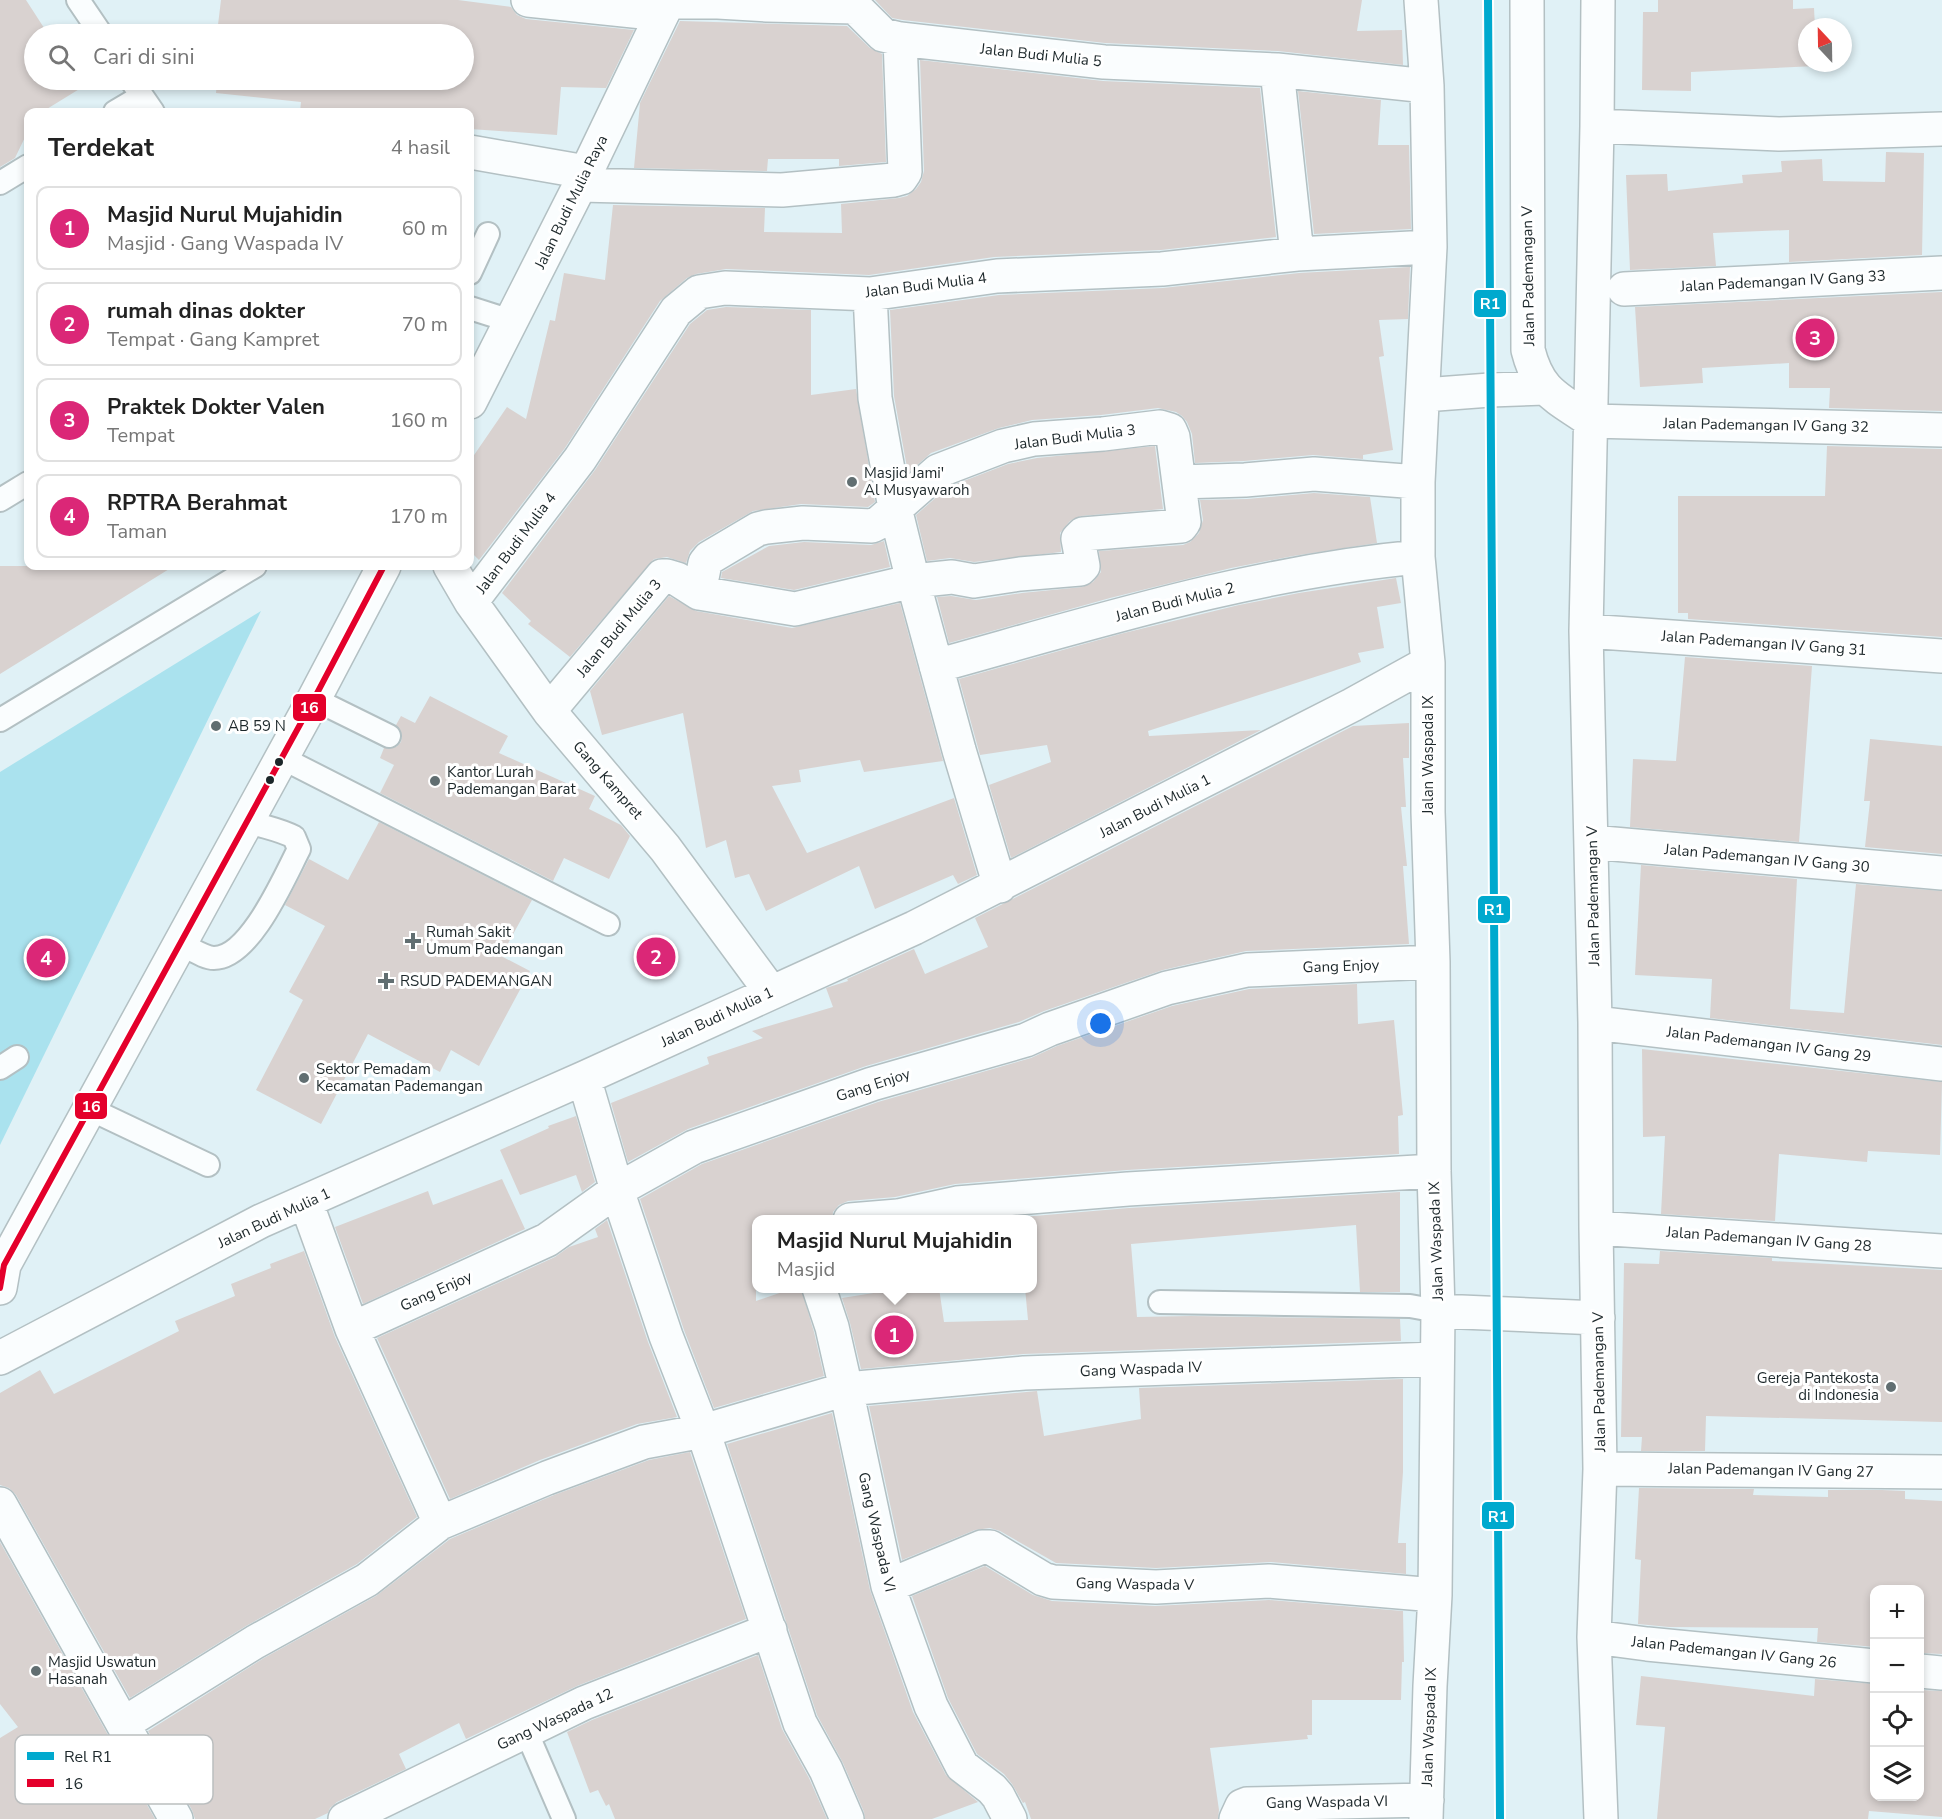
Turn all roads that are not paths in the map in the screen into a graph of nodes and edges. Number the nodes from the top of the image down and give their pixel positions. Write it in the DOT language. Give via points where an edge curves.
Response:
graph roads {
  1 [pos="78,0"];
  2 [pos="528,0"];
  3 [pos="1421,0"];
  4 [pos="1527,0"];
  5 [pos="1598,0"];
  6 [pos="666,5"];
  7 [pos="94,24"];
  8 [pos="900,39"];
  9 [pos="1277,70"];
  10 [pos="1427,86"];
  11 [pos="142,96"];
  12 [pos="122,108"];
  13 [pos="1597,126"];
  14 [pos="1942,129"];
  15 [pos="474,153"];
  16 [pos="24,168"];
  17 [pos="583,179"];
  18 [pos="0,183"];
  19 [pos="488,234"];
  20 [pos="1430,248"];
  21 [pos="1297,254"];
  22 [pos="474,264"];
  23 [pos="1942,273"];
  24 [pos="1624,289"];
  25 [pos="870,294"];
  26 [pos="474,309"];
  27 [pos="511,321"];
  28 [pos="1545,388"];
  29 [pos="474,394"];
  30 [pos="1424,395"];
  31 [pos="1591,421"];
  32 [pos="1942,430"];
  33 [pos="1179,482"];
  34 [pos="1418,482"];
  35 [pos="24,485"];
  36 [pos="0,500"];
  37 [pos="895,508"];
  38 [pos="1418,557"];
  39 [pos="248,570"];
  40 [pos="382,570"];
  41 [pos="452,570"];
  42 [pos="913,581"];
  43 [pos="699,593"];
  44 [pos="471,602"];
  45 [pos="1586,631"];
  46 [pos="1942,656"];
  47 [pos="1428,663"];
  48 [pos="936,666"];
  49 [pos="314,699"];
  50 [pos="549,711"];
  51 [pos="0,720"];
  52 [pos="389,736"];
  53 [pos="282,758"];
  54 [pos="247,821"];
  55 [pos="1592,842"];
  56 [pos="1942,873"];
  57 [pos="1000,886"];
  58 [pos="608,924"];
  59 [pos="180,944"];
  60 [pos="1433,963"];
  61 [pos="771,992"];
  62 [pos="1595,1023"];
  63 [pos="1942,1064"];
  64 [pos="584,1078"];
  65 [pos="90,1109"];
  66 [pos="208,1165"];
  67 [pos="1434,1171"];
  68 [pos="617,1190"];
  69 [pos="306,1202"];
  70 [pos="903,1215"];
  71 [pos="1596,1228"];
  72 [pos="1942,1251"];
  73 [pos="1,1270"];
  74 [pos="821,1293"];
  75 [pos="1160,1302"];
  76 [pos="1438,1311"];
  77 [pos="1598,1318"];
  78 [pos="352,1329"];
  79 [pos="0,1358"];
  80 [pos="1436,1359"];
  81 [pos="846,1389"];
  82 [pos="703,1431"];
  83 [pos="1600,1468"];
  84 [pos="1942,1472"];
  85 [pos="0,1504"];
  86 [pos="440,1523"];
  87 [pos="888,1586"];
  88 [pos="1436,1595"];
  89 [pos="770,1630"];
  90 [pos="1594,1637"];
  91 [pos="1870,1666"];
  92 [pos="1924,1671"];
  93 [pos="1942,1673"];
  94 [pos="123,1724"];
  95 [pos="526,1731"];
  96 [pos="129,1735"];
  97 [pos="168,1804"];
  98 [pos="1427,1809"];
  99 [pos="176,1819"];
  100 [pos="345,1819"];
  101 [pos="564,1819"];
  102 [pos="847,1819"];
  103 [pos="1010,1819"];
  104 [pos="1236,1819"];
  105 [pos="1601,1819"];
  1 -- 7 [label="lane"];
  2 -- 6 [label="street, Jalan Budi Mulia 5"];
  3 -- 10 [label="street, Jalan Waspada IX"];
  4 -- 28 [label="street, Jalan Pademangan V" via="1528,350 1534,371"];
  5 -- 13 [label="street"];
  6 -- 8 [label="street, Jalan Budi Mulia 5" via="718,2 855,7 883,35"];
  6 -- 17 [label="street, Jalan Budi Mulia Raya"];
  8 -- 9 [label="street, Jalan Budi Mulia 5" via="1104,62"];
  8 -- 17 [label="street" via="905,172 901,178 782,190"];
  9 -- 10 [label="street, Jalan Budi Mulia 5"];
  9 -- 21 [label="street"];
  10 -- 20 [label="street, Jalan Waspada IX"];
  11 -- 12 [label="lane"];
  13 -- 14 [label="street" via="1779,134"];
  13 -- 31 [label="street"];
  15 -- 17 [label="street"];
  16 -- 18 [label="lane"];
  17 -- 27 [label="street, Jalan Budi Mulia Raya"];
  19 -- 22 [label="lane"];
  20 -- 21 [label="street, Jalan Budi Mulia 4"];
  20 -- 30 [label="street, Jalan Waspada IX"];
  21 -- 25 [label="street, Jalan Budi Mulia 4" via="1162,269 997,276"];
  23 -- 24 [label="street, Jalan Pademangan IV Gang 33"];
  25 -- 37 [label="street" via="875,398"];
  25 -- 44 [label="street, Jalan Budi Mulia 4" via="725,288 699,292 676,311 580,459"];
  26 -- 27 [label="lane"];
  27 -- 29 [label="street, Jalan Budi Mulia Raya"];
  28 -- 30 [label="street"];
  28 -- 31 [label="street, Jalan Pademangan V"];
  30 -- 34 [label="street, Jalan Waspada IX"];
  31 -- 32 [label="street, Jalan Pademangan IV Gang 32"];
  31 -- 45 [label="street, Jalan Pademangan V"];
  33 -- 34 [label="street" via="1314,474"];
  33 -- 37 [label="street, Jalan Budi Mulia 3" via="1173,436 1160,427 1034,439 1003,446 938,471"];
  33 -- 42 [label="street, Jalan Budi Mulia 3" via="1184,524 1083,534 1078,539 1083,566 1080,569 974,581 952,577"];
  34 -- 38 [label="street, Jalan Waspada IX"];
  35 -- 36 [label="lane"];
  37 -- 42 [label="street"];
  37 -- 43 [label="street, Jalan Budi Mulia 3" via="872,526 803,523 758,529 709,558"];
  38 -- 47 [label="street, Jalan Waspada IX"];
  38 -- 48 [label="street, Jalan Budi Mulia 2" via="1273,578"];
  39 -- 51 [label="lane"];
  40 -- 49 [label="street"];
  41 -- 44 [label="street, Gang Kampret"];
  42 -- 43 [label="street, Jalan Budi Mulia 3" via="795,609"];
  42 -- 48 [label="street"];
  43 -- 50 [label="street, Jalan Budi Mulia 3" via="667,576 658,578"];
  44 -- 50 [label="street, Gang Kampret"];
  45 -- 46 [label="street, Jalan Pademangan IV Gang 31"];
  45 -- 55 [label="street, Jalan Pademangan V"];
  47 -- 57 [label="street, Jalan Budi Mulia 1"];
  47 -- 60 [label="street, Jalan Waspada IX"];
  48 -- 57 [label="street"];
  49 -- 52 [label="lane"];
  49 -- 53 [label="street"];
  50 -- 61 [label="street, Gang Kampret" via="666,848"];
  53 -- 54 [label="street"];
  53 -- 58 [label="lane"];
  54 -- 59 [label="street"];
  54 -- 59 [label="lane" via="294,837 299,849 278,889 249,938 231,954 213,958"];
  55 -- 56 [label="street, Jalan Pademangan IV Gang 30"];
  55 -- 62 [label="street, Jalan Pademangan V"];
  57 -- 61 [label="street, Jalan Budi Mulia 1"];
  59 -- 65 [label="street"];
  60 -- 67 [label="street, Jalan Waspada IX"];
  60 -- 68 [label="street, Gang Enjoy" via="1247,970 1167,988 1026,1040 872,1084 694,1147"];
  61 -- 64 [label="street, Jalan Budi Mulia 1"];
  62 -- 63 [label="street, Jalan Pademangan IV Gang 29"];
  62 -- 71 [label="street, Jalan Pademangan V"];
  64 -- 68 [label="street"];
  64 -- 69 [label="street, Jalan Budi Mulia 1"];
  65 -- 66 [label="lane"];
  65 -- 73 [label="street"];
  67 -- 70 [label="street" via="980,1201"];
  67 -- 76 [label="street, Jalan Waspada IX"];
  68 -- 78 [label="street, Gang Enjoy" via="548,1240"];
  68 -- 82 [label="street"];
  69 -- 78 [label="street"];
  69 -- 79 [label="street, Jalan Budi Mulia 1" via="261,1221"];
  71 -- 72 [label="street, Jalan Pademangan IV Gang 28"];
  71 -- 77 [label="street, Jalan Pademangan V"];
  74 -- 81 [label="street, Gang Waspada VI"];
  75 -- 76 [label="lane" via="1410,1306"];
  76 -- 77 [label="street"];
  76 -- 80 [label="street, Jalan Waspada IX"];
  77 -- 83 [label="street, Jalan Pademangan V"];
  78 -- 86 [label="street"];
  80 -- 81 [label="street, Gang Waspada IV" via="1024,1372"];
  80 -- 88 [label="street, Jalan Waspada IX"];
  81 -- 82 [label="street, Gang Waspada IV"];
  81 -- 87 [label="street, Gang Waspada VI"];
  82 -- 86 [label="street, Gang Waspada IV" via="644,1442"];
  82 -- 89 [label="street"];
  83 -- 84 [label="street, Jalan Pademangan IV Gang 27"];
  83 -- 90 [label="street, Jalan Pademangan V"];
  85 -- 94 [label="street"];
  86 -- 94 [label="street, Gang Waspada IV" via="367,1580 255,1642"];
  87 -- 88 [label="street, Gang Waspada V" via="990,1547 1053,1582 1156,1587 1269,1581"];
  87 -- 103 [label="street, Gang Waspada VI" via="931,1706 959,1761 998,1796"];
  88 -- 98 [label="street, Jalan Waspada IX"];
  89 -- 95 [label="street, Gang Waspada 12" via="584,1703"];
  89 -- 102 [label="street" via="800,1723"];
  90 -- 91 [label="street, Jalan Pademangan IV Gang 26"];
  90 -- 105 [label="street, Jalan Pademangan V"];
  92 -- 93 [label="street"];
  94 -- 96 [label="street"];
  95 -- 100 [label="street, Gang Waspada 12"];
  95 -- 101 [label="lane"];
  97 -- 99 [label="street"];
  98 -- 104 [label="street, Gang Waspada VI" via="1247,1804"];
}
